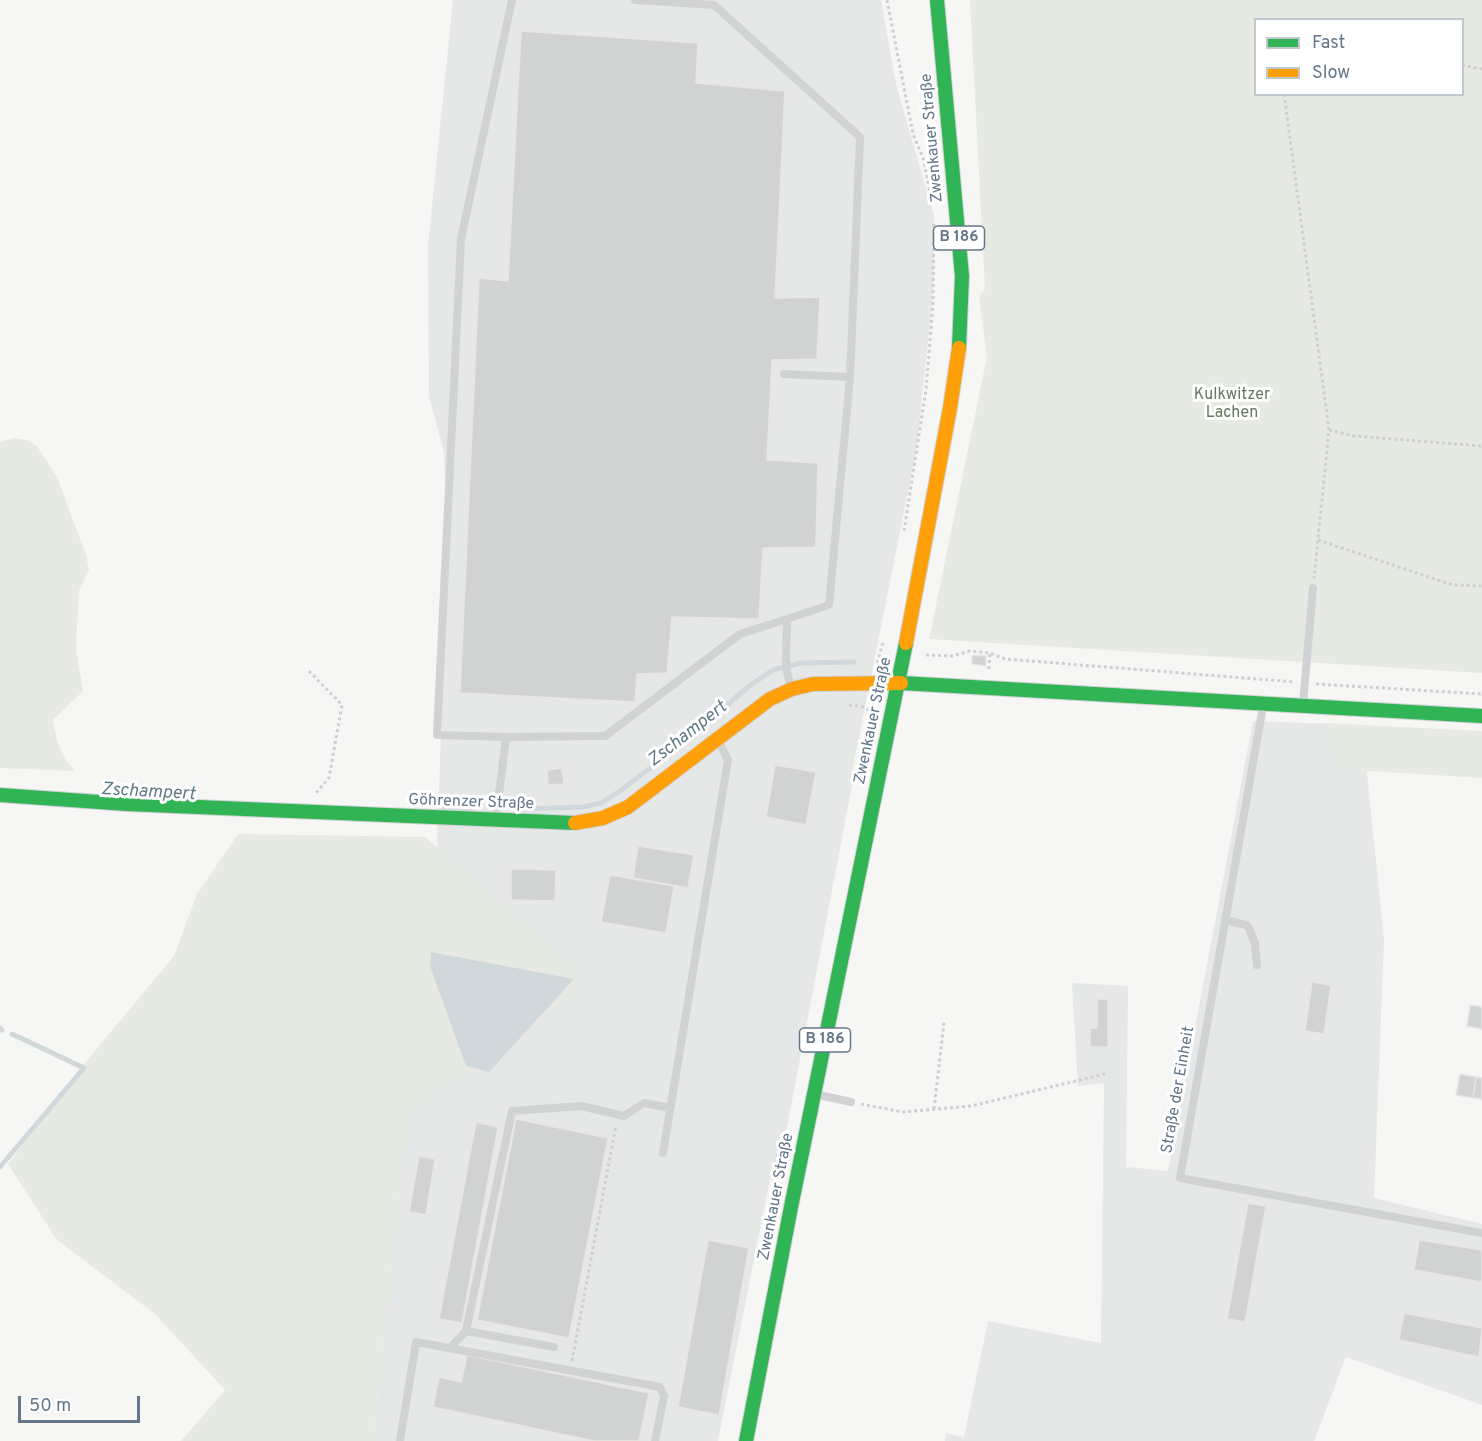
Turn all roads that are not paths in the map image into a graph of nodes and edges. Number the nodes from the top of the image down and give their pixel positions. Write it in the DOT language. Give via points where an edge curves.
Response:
graph roads {
  1 [pos="512,0"];
  2 [pos="635,0"];
  3 [pos="937,0"];
  4 [pos="784,374"];
  5 [pos="850,377"];
  6 [pos="1313,588"];
  7 [pos="787,620"];
  8 [pos="899,683"];
  9 [pos="792,688"];
  10 [pos="1263,705"];
  11 [pos="1303,706"];
  12 [pos="1482,716"];
  13 [pos="506,738"];
  14 [pos="717,738"];
  15 [pos="0,795"];
  16 [pos="496,821"];
  17 [pos="1226,920"];
  18 [pos="1257,965"];
  19 [pos="814,1094"];
  20 [pos="851,1102"];
  21 [pos="670,1108"];
  22 [pos="663,1154"];
  23 [pos="1482,1233"];
  24 [pos="466,1331"];
  25 [pos="554,1347"];
  26 [pos="450,1348"];
  27 [pos="400,1441"];
  28 [pos="655,1441"];
  29 [pos="746,1441"];
  1 -- 13 [label="lane" via="461,239 437,735"];
  2 -- 5 [label="lane" via="714,5 860,137"];
  3 -- 8 [label="street, Zwenkauer Straße / B 186" via="962,276 960,342"];
  4 -- 5 [label="lane"];
  5 -- 7 [label="lane" via="829,605"];
  6 -- 11 [label="lane"];
  7 -- 9 [label="lane" via="786,667"];
  7 -- 13 [label="lane" via="740,634 605,736"];
  8 -- 9 [label="street, Göhrenzer Straße" via="813,684"];
  8 -- 10 [label="street"];
  8 -- 19 [label="street, Zwenkauer Straße / B 186"];
  9 -- 14 [label="street, Göhrenzer Straße" via="770,699"];
  10 -- 11 [label="street"];
  10 -- 17 [label="lane, Straße der Einheit"];
  11 -- 12 [label="street"];
  13 -- 16 [label="lane"];
  14 -- 16 [label="street, Göhrenzer Straße" via="628,807 603,818 578,823"];
  14 -- 21 [label="lane" via="728,760"];
  15 -- 16 [label="street, Göhrenzer Straße"];
  17 -- 18 [label="lane" via="1249,928"];
  17 -- 23 [label="lane, Straße der Einheit" via="1180,1178"];
  19 -- 20 [label="lane"];
  19 -- 29 [label="street, Zwenkauer Straße / B 186"];
  21 -- 22 [label="lane"];
  21 -- 24 [label="lane" via="644,1103 624,1116 581,1106 512,1111"];
  24 -- 25 [label="lane"];
  24 -- 26 [label="lane"];
  26 -- 27 [label="lane" via="416,1342"];
  26 -- 28 [label="lane" via="660,1387 664,1396"];
}
